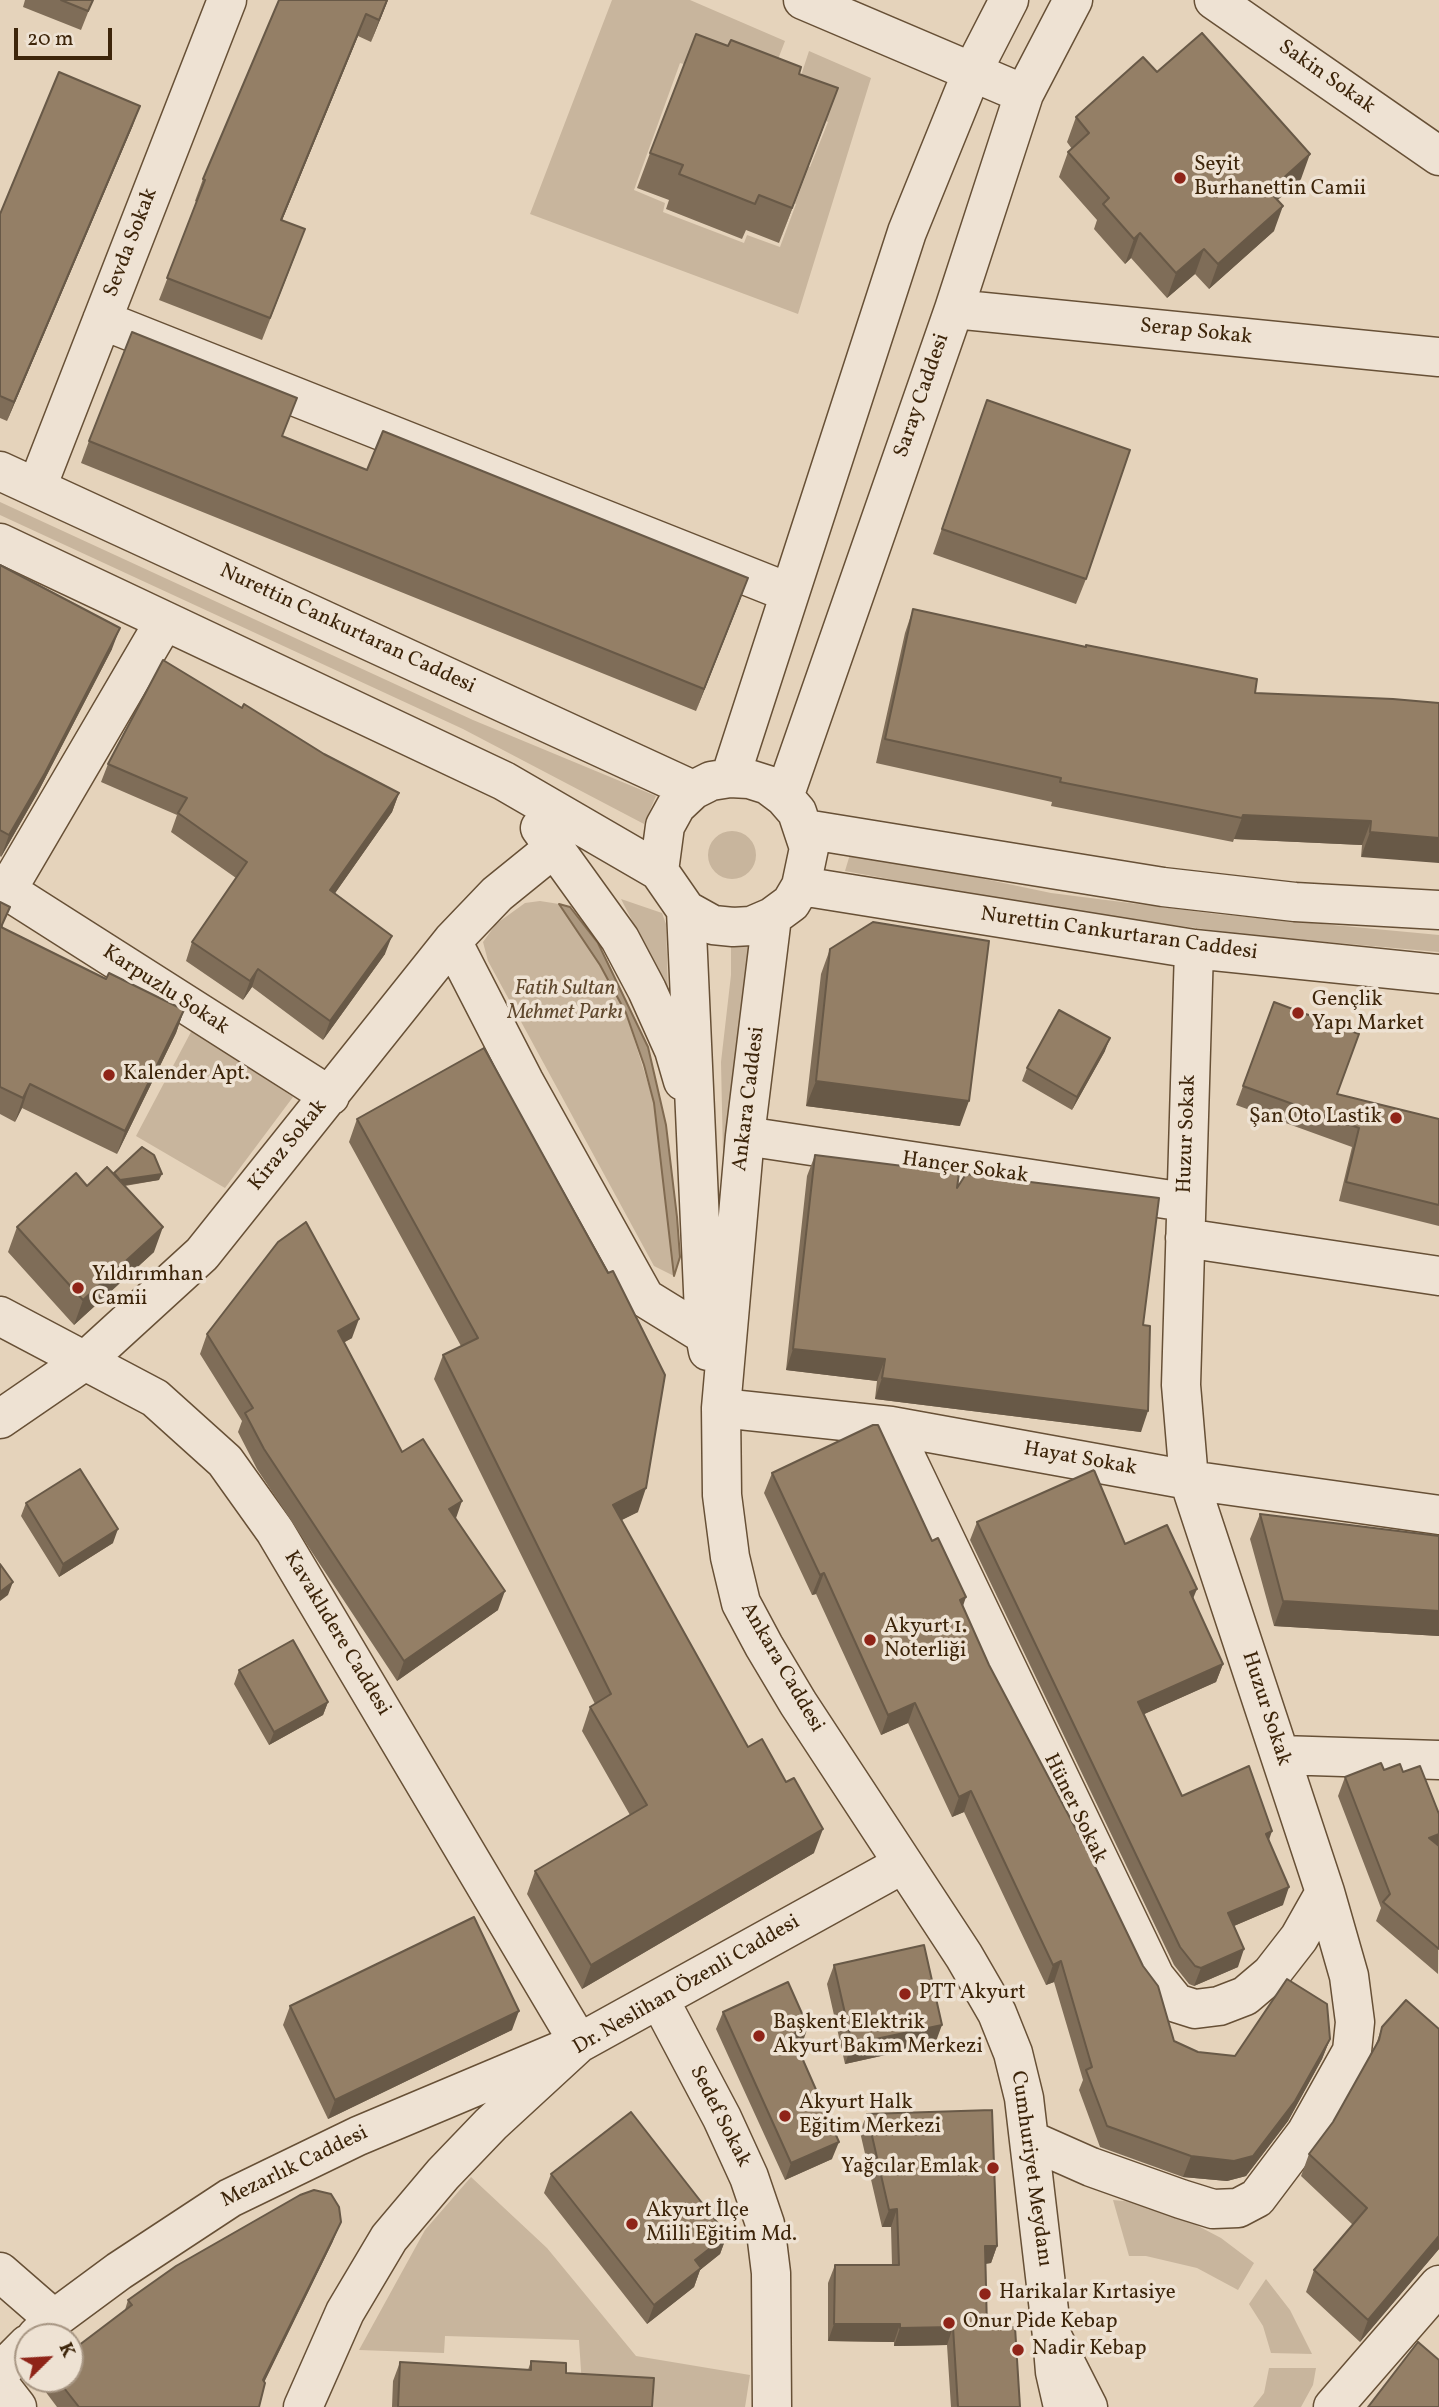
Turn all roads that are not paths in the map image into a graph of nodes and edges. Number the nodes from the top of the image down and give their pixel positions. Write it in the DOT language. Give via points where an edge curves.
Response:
graph roads {
  1 [pos="227,0"];
  2 [pos="803,0"];
  3 [pos="1009,0"];
  4 [pos="1073,0"];
  5 [pos="1214,0"];
  6 [pos="972,72"];
  7 [pos="1024,94"];
  8 [pos="1439,156"];
  9 [pos="954,309"];
  10 [pos="102,320"];
  11 [pos="1439,357"];
  12 [pos="0,471"];
  13 [pos="37,487"];
  14 [pos="0,543"];
  15 [pos="790,593"];
  16 [pos="163,622"];
  17 [pos="730,778"];
  18 [pos="504,781"];
  19 [pos="693,790"];
  20 [pos="784,797"];
  21 [pos="805,829"];
  22 [pos="555,847"];
  23 [pos="659,871"];
  24 [pos="801,886"];
  25 [pos="4,888"];
  26 [pos="686,910"];
  27 [pos="1439,910"];
  28 [pos="772,917"];
  29 [pos="452,941"];
  30 [pos="1194,949"];
  31 [pos="1439,974"];
  32 [pos="330,1096"];
  33 [pos="697,1127"];
  34 [pos="745,1136"];
  35 [pos="1185,1220"];
  36 [pos="1439,1276"];
  37 [pos="0,1316"];
  38 [pos="705,1335"];
  39 [pos="86,1360"];
  40 [pos="721,1408"];
  41 [pos="0,1419"];
  42 [pos="891,1426"];
  43 [pos="1189,1480"];
  44 [pos="1439,1515"];
  45 [pos="1280,1755"];
  46 [pos="1439,1760"];
  47 [pos="903,1864"];
  48 [pos="1325,1892"];
  49 [pos="659,1999"];
  50 [pos="579,2043"];
  51 [pos="1030,2140"];
  52 [pos="0,2272"];
  53 [pos="1439,2285"];
  54 [pos="33,2323"];
  55 [pos="52,2323"];
  56 [pos="1052,2336"];
  57 [pos="303,2407"];
  58 [pos="772,2407"];
  59 [pos="1063,2407"];
  60 [pos="1088,2407"];
  61 [pos="1333,2407"];
  1 -- 10 [label="street, Sevda Sokak"];
  2 -- 6 [label="street"];
  3 -- 6 [label="street"];
  4 -- 7 [label="street, Saray Caddesi"];
  5 -- 8 [label="street, Sakin Sokak"];
  6 -- 7 [label="street"];
  6 -- 15 [label="street" via="907,232"];
  7 -- 9 [label="street, Saray Caddesi"];
  9 -- 11 [label="street, Serap Sokak"];
  9 -- 20 [label="street, Saray Caddesi"];
  10 -- 13 [label="street, Sevda Sokak"];
  10 -- 15 [label="street"];
  12 -- 13 [label="street, Nurettin Cankurtaran Caddesi"];
  13 -- 19 [label="street, Nurettin Cankurtaran Caddesi"];
  14 -- 16 [label="street"];
  15 -- 17 [label="street"];
  16 -- 18 [label="street"];
  16 -- 25 [label="street"];
  17 -- 19 [label="street"];
  17 -- 20 [label="street" via="768,785"];
  18 -- 22 [label="street, Ankara Caddesi"];
  18 -- 23 [label="street"];
  19 -- 23 [label="street" via="676,806 665,826"];
  20 -- 21 [label="street"];
  21 -- 24 [label="street" via="809,848"];
  21 -- 27 [label="street" via="1163,887 1295,902"];
  22 -- 29 [label="street, Kiraz Sokak" via="497,894"];
  22 -- 33 [label="street, Ankara Caddesi" via="620,939 647,990 674,1051"];
  23 -- 26 [label="street"];
  24 -- 28 [label="street"];
  24 -- 30 [label="street, Nurettin Cankurtaran Caddesi"];
  25 -- 32 [label="street, Karpuzlu Sokak"];
  26 -- 28 [label="street" via="713,925 733,927 751,926"];
  26 -- 33 [label="street, Ankara Caddesi"];
  28 -- 34 [label="street, Ankara Caddesi"];
  29 -- 32 [label="street, Kiraz Sokak"];
  29 -- 38 [label="street" via="645,1297"];
  30 -- 31 [label="street, Nurettin Cankurtaran Caddesi"];
  30 -- 35 [label="street, Huzur Sokak"];
  32 -- 39 [label="street, Kiraz Sokak" via="202,1254"];
  33 -- 38 [label="street, Ankara Caddesi"];
  34 -- 35 [label="street, Hançer Sokak"];
  34 -- 40 [label="street, Ankara Caddesi"];
  35 -- 36 [label="street, Hançer Sokak"];
  35 -- 43 [label="street, Huzur Sokak" via="1181,1385"];
  37 -- 39 [label="street, Kavaklıdere Caddesi"];
  38 -- 40 [label="street, Ankara Caddesi"];
  39 -- 41 [label="street, Kiraz Sokak"];
  39 -- 50 [label="street, Kavaklıdere Caddesi" via="155,1398 225,1461 275,1531"];
  40 -- 42 [label="street, Hayat Sokak"];
  40 -- 47 [label="street, Ankara Caddesi" via="722,1495 741,1603 797,1703"];
  42 -- 43 [label="street, Hayat Sokak"];
  42 -- 48 [label="street, Hüner Sokak" via="1155,1977 1176,2003 1195,2009 1245,1996 1271,1974 1299,1938"];
  43 -- 44 [label="street, Hayat Sokak"];
  43 -- 45 [label="street, Huzur Sokak"];
  45 -- 46 [label="street"];
  45 -- 48 [label="street, Huzur Sokak"];
  47 -- 49 [label="street, Dr. Neslihan Özenli Caddesi"];
  47 -- 51 [label="street, Cumhuriyet Meydanı" via="997,2013 1013,2053"];
  48 -- 51 [label="street, Huzur Sokak" via="1349,1976 1355,2022 1352,2051 1306,2133 1257,2198 1238,2208 1213,2209 1122,2179"];
  49 -- 50 [label="street, Dr. Neslihan Özenli Caddesi"];
  49 -- 58 [label="street, Sedef Sokak" via="728,2130 765,2224 771,2273"];
  50 -- 55 [label="street, Mezarlık Caddesi" via="358,2136 230,2198 119,2271"];
  50 -- 57 [label="street, Dr. Neslihan Özenli Caddesi" via="481,2134 389,2238 345,2312"];
  51 -- 56 [label="street, Cumhuriyet Meydanı"];
  52 -- 54 [label="street"];
  53 -- 61 [label="street"];
  56 -- 59 [label="street, Cumhuriyet Meydanı"];
  56 -- 60 [label="street, Cumhuriyet Meydanı"];
}
